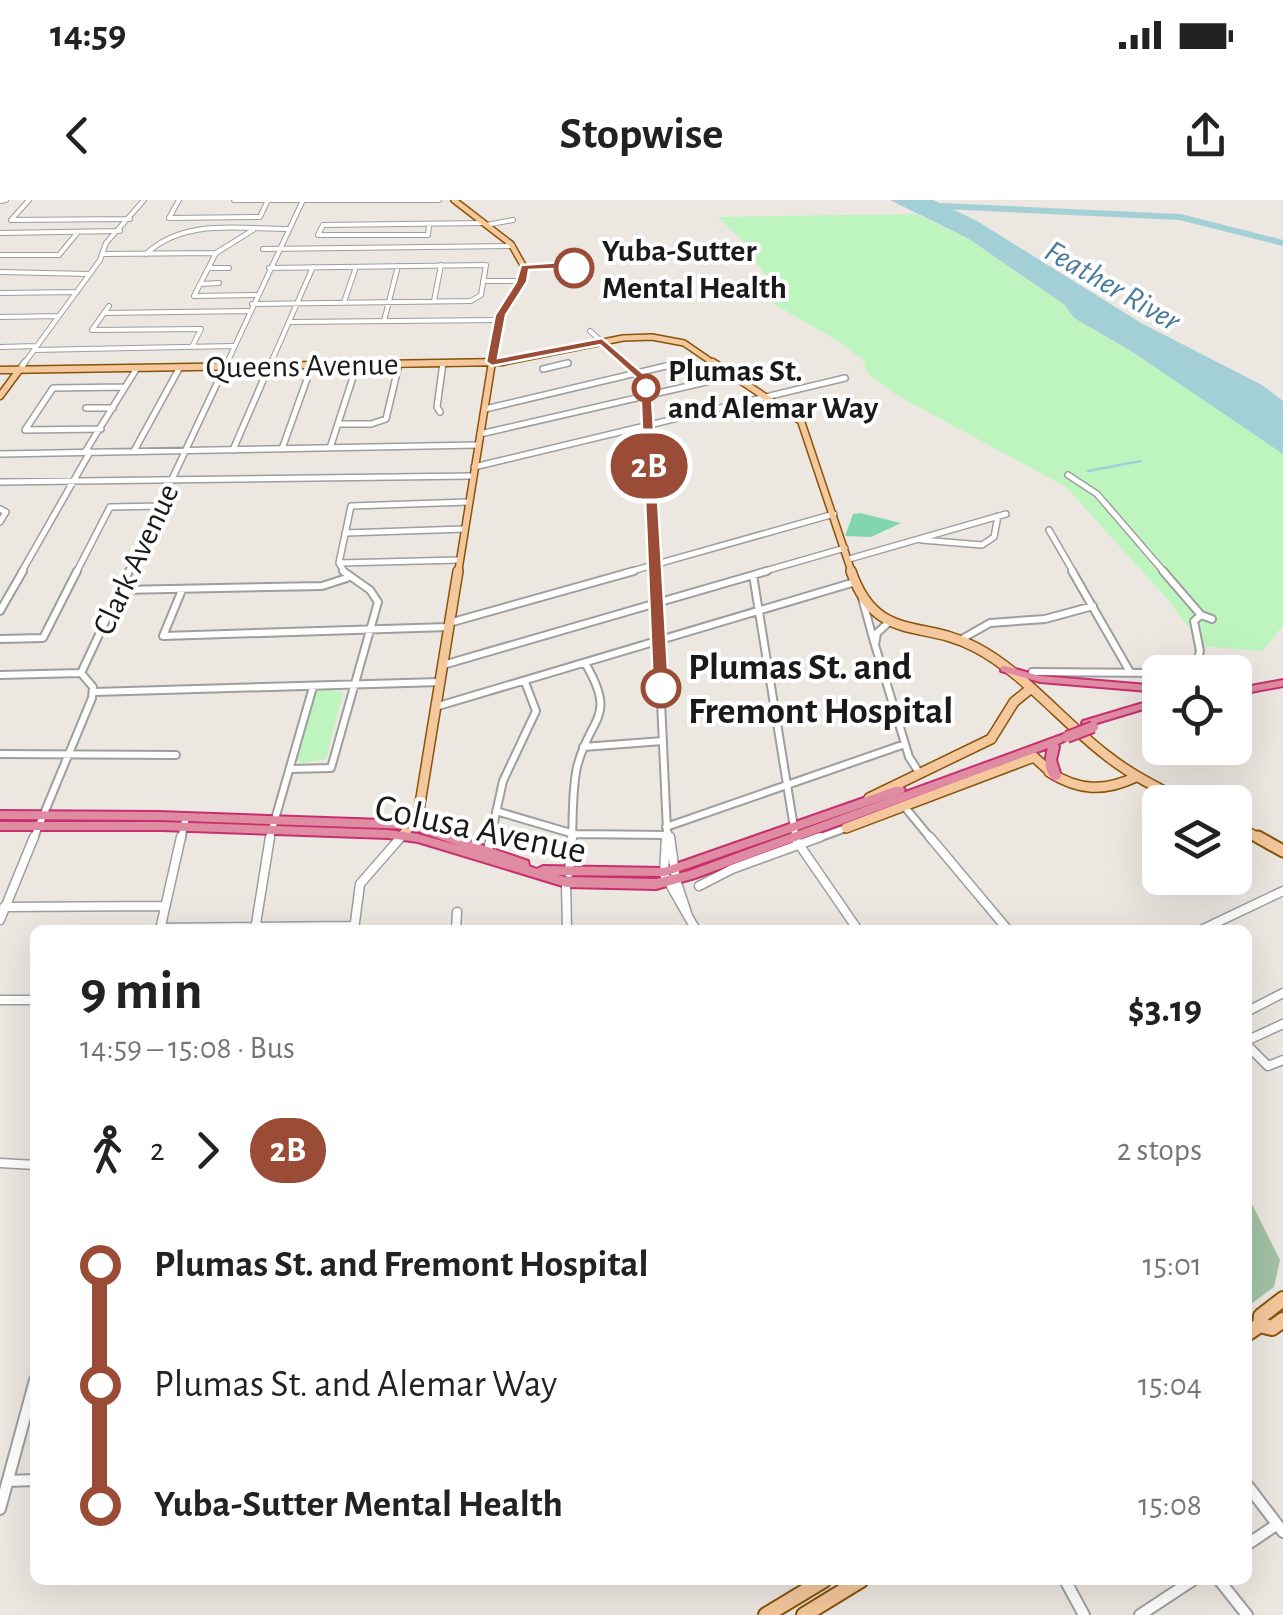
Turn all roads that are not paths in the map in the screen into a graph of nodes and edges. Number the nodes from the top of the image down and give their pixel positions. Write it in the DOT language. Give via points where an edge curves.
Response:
graph roads {
  1 [pos="29,200"];
  2 [pos="144,200"];
  3 [pos="180,200"];
  4 [pos="234,200"];
  5 [pos="439,200"];
  6 [pos="454,200"];
  7 [pos="303,201"];
  8 [pos="267,202"];
  9 [pos="56,213"];
  10 [pos="97,213"];
  11 [pos="92,219"];
  12 [pos="130,219"];
  13 [pos="50,220"];
  14 [pos="513,220"];
  15 [pos="485,224"];
  16 [pos="429,225"];
  17 [pos="253,230"];
  18 [pos="288,230"];
  19 [pos="78,232"];
  20 [pos="120,232"];
  21 [pos="164,232"];
  22 [pos="0,233"];
  23 [pos="38,233"];
  24 [pos="171,235"];
  25 [pos="32,240"];
  26 [pos="179,240"];
  27 [pos="513,246"];
  28 [pos="278,249"];
  29 [pos="263,250"];
  30 [pos="216,253"];
  31 [pos="103,254"];
  32 [pos="146,254"];
  33 [pos="0,255"];
  34 [pos="356,266"];
  35 [pos="398,266"];
  36 [pos="441,266"];
  37 [pos="313,267"];
  38 [pos="209,268"];
  39 [pos="229,268"];
  40 [pos="269,268"];
  41 [pos="0,272"];
  42 [pos="90,274"];
  43 [pos="483,281"];
  44 [pos="522,281"];
  45 [pos="201,284"];
  46 [pos="219,284"];
  47 [pos="77,292"];
  48 [pos="0,293"];
  49 [pos="256,295"];
  50 [pos="434,301"];
  51 [pos="344,302"];
  52 [pos="389,302"];
  53 [pos="298,303"];
  54 [pos="252,304"];
  55 [pos="109,306"];
  56 [pos="249,311"];
  57 [pos="104,313"];
  58 [pos="59,316"];
  59 [pos="0,317"];
  60 [pos="499,320"];
  61 [pos="384,321"];
  62 [pos="290,322"];
  63 [pos="590,331"];
  64 [pos="602,342"];
  65 [pos="192,346"];
  66 [pos="232,346"];
  67 [pos="0,347"];
  68 [pos="36,348"];
  69 [pos="544,354"];
  70 [pos="492,362"];
  71 [pos="683,362"];
  72 [pos="443,363"];
  73 [pos="356,364"];
  74 [pos="399,364"];
  75 [pos="568,364"];
  76 [pos="312,365"];
  77 [pos="224,366"];
  78 [pos="270,366"];
  79 [pos="556,366"];
  80 [pos="180,367"];
  81 [pos="137,368"];
  82 [pos="20,369"];
  83 [pos="543,369"];
  84 [pos="0,370"];
  85 [pos="640,374"];
  86 [pos="845,378"];
  87 [pos="706,382"];
  88 [pos="125,387"];
  89 [pos="0,396"];
  90 [pos="646,396"];
  91 [pos="767,397"];
  92 [pos="86,408"];
  93 [pos="113,408"];
  94 [pos="485,409"];
  95 [pos="440,412"];
  96 [pos="339,424"];
  97 [pos="648,425"];
  98 [pos="101,429"];
  99 [pos="480,434"];
  100 [pos="477,445"];
  101 [pos="330,448"];
  102 [pos="282,449"];
  103 [pos="233,450"];
  104 [pos="185,451"];
  105 [pos="88,452"];
  106 [pos="134,452"];
  107 [pos="0,454"];
  108 [pos="473,472"];
  109 [pos="1068,474"];
  110 [pos="75,481"];
  111 [pos="0,482"];
  112 [pos="171,482"];
  113 [pos="468,502"];
  114 [pos="160,506"];
  115 [pos="0,509"];
  116 [pos="834,514"];
  117 [pos="1006,514"];
  118 [pos="998,516"];
  119 [pos="0,522"];
  120 [pos="464,529"];
  121 [pos="1049,530"];
  122 [pos="345,534"];
  123 [pos="916,540"];
  124 [pos="845,548"];
  125 [pos="848,559"];
  126 [pos="459,560"];
  127 [pos="338,563"];
  128 [pos="653,565"];
  129 [pos="754,575"];
  130 [pos="347,578"];
  131 [pos="855,582"];
  132 [pos="120,590"];
  133 [pos="182,590"];
  134 [pos="862,598"];
  135 [pos="655,603"];
  136 [pos="1093,606"];
  137 [pos="0,611"];
  138 [pos="760,611"];
  139 [pos="1202,615"];
  140 [pos="1212,619"];
  141 [pos="888,622"];
  142 [pos="449,625"];
  143 [pos="371,630"];
  144 [pos="0,639"];
  145 [pos="658,640"];
  146 [pos="960,640"];
  147 [pos="875,645"];
  148 [pos="1199,655"];
  149 [pos="586,663"];
  150 [pos="443,665"];
  151 [pos="1005,669"];
  152 [pos="1032,672"];
  153 [pos="1130,672"];
  154 [pos="1142,672"];
  155 [pos="80,673"];
  156 [pos="0,675"];
  157 [pos="1283,681"];
  158 [pos="440,682"];
  159 [pos="525,682"];
  160 [pos="1067,682"];
  161 [pos="353,686"];
  162 [pos="312,687"];
  163 [pos="1252,687"];
  164 [pos="1142,688"];
  165 [pos="1030,689"];
  166 [pos="94,692"];
  167 [pos="435,707"];
  168 [pos="1142,710"];
  169 [pos="1142,710"];
  170 [pos="1092,727"];
  171 [pos="1067,736"];
  172 [pos="663,741"];
  173 [pos="905,744"];
  174 [pos="582,747"];
  175 [pos="1054,748"];
  176 [pos="0,754"];
  177 [pos="67,754"];
  178 [pos="176,755"];
  179 [pos="1034,756"];
  180 [pos="290,768"];
  181 [pos="1002,769"];
  182 [pos="920,774"];
  183 [pos="1055,776"];
  184 [pos="1136,777"];
  185 [pos="1152,785"];
  186 [pos="787,787"];
  187 [pos="859,802"];
  188 [pos="904,806"];
  189 [pos="496,811"];
  190 [pos="0,815"];
  191 [pos="39,820"];
  192 [pos="184,821"];
  193 [pos="273,824"];
  194 [pos="0,826"];
  195 [pos="846,828"];
  196 [pos="408,830"];
  197 [pos="667,831"];
  198 [pos="811,831"];
  199 [pos="574,834"];
  200 [pos="1252,834"];
  201 [pos="795,836"];
  202 [pos="488,850"];
  203 [pos="1283,851"];
  204 [pos="473,855"];
  205 [pos="732,869"];
  206 [pos="670,876"];
  207 [pos="567,878"];
  208 [pos="695,881"];
  209 [pos="1283,891"];
  210 [pos="164,906"];
  211 [pos="2,907"];
  212 [pos="457,912"];
  213 [pos="0,920"];
  214 [pos="161,925"];
  215 [pos="256,925"];
  216 [pos="354,925"];
  217 [pos="456,925"];
  218 [pos="567,925"];
  219 [pos="693,925"];
  220 [pos="855,925"];
  221 [pos="1004,925"];
  222 [pos="1211,925"];
  223 [pos="1283,993"];
  224 [pos="0,1000"];
  225 [pos="30,1000"];
  226 [pos="1252,1009"];
  227 [pos="1283,1024"];
  228 [pos="1252,1038"];
  229 [pos="1252,1047"];
  230 [pos="1283,1060"];
  231 [pos="0,1163"];
  232 [pos="30,1166"];
  233 [pos="1283,1299"];
  234 [pos="1283,1320"];
  235 [pos="1254,1329"];
  236 [pos="30,1407"];
  237 [pos="30,1480"];
  238 [pos="8,1481"];
  239 [pos="1252,1491"];
  240 [pos="0,1509"];
  241 [pos="1280,1528"];
  242 [pos="1252,1542"];
  243 [pos="816,1585"];
  244 [pos="853,1585"];
  245 [pos="1068,1585"];
  246 [pos="1185,1585"];
  247 [pos="1223,1585"];
  248 [pos="766,1615"];
  249 [pos="804,1615"];
  250 [pos="1084,1615"];
  251 [pos="1140,1615"];
  252 [pos="1248,1615"];
  1 -- 13 [label="street" via="11,220"];
  2 -- 12 [label="street"];
  3 -- 8 [label="street" via="170,218 260,217"];
  4 -- 8 [label="street"];
  5 -- 7 [label="street"];
  6 -- 15 [label="main road"];
  7 -- 8 [label="street"];
  7 -- 18 [label="street, Clark Avenue"];
  9 -- 13 [label="street"];
  10 -- 11 [label="street"];
  11 -- 12 [label="street"];
  11 -- 13 [label="street"];
  12 -- 20 [label="street"];
  14 -- 15 [label="street"];
  15 -- 16 [label="street"];
  15 -- 27 [label="main road"];
  16 -- 16 [label="street" via="324,225 318,235 428,235"];
  17 -- 18 [label="street"];
  17 -- 24 [label="street"];
  17 -- 30 [label="street"];
  18 -- 28 [label="street, Clark Avenue"];
  19 -- 20 [label="street"];
  19 -- 23 [label="street"];
  19 -- 33 [label="street" via="60,254"];
  20 -- 31 [label="street"];
  21 -- 24 [label="street"];
  22 -- 23 [label="street"];
  23 -- 25 [label="street"];
  24 -- 26 [label="street"];
  24 -- 32 [label="street"];
  27 -- 28 [label="street"];
  27 -- 44 [label="main road" via="524,264"];
  28 -- 29 [label="street"];
  28 -- 40 [label="street, Clark Avenue"];
  30 -- 32 [label="street"];
  30 -- 38 [label="street"];
  31 -- 32 [label="street"];
  31 -- 42 [label="street"];
  34 -- 35 [label="street"];
  34 -- 37 [label="street"];
  34 -- 51 [label="street"];
  35 -- 36 [label="street"];
  35 -- 52 [label="street"];
  36 -- 43 [label="street" via="486,265"];
  36 -- 50 [label="street"];
  37 -- 40 [label="street"];
  37 -- 53 [label="street"];
  38 -- 39 [label="street"];
  38 -- 45 [label="street"];
  40 -- 49 [label="street, Clark Avenue"];
  41 -- 42 [label="street"];
  42 -- 47 [label="street"];
  43 -- 44 [label="street"];
  43 -- 50 [label="street" via="481,296"];
  44 -- 60 [label="main road"];
  45 -- 46 [label="street"];
  45 -- 49 [label="street" via="194,296"];
  47 -- 48 [label="street"];
  47 -- 58 [label="street"];
  49 -- 54 [label="street, Clark Avenue"];
  50 -- 52 [label="street"];
  51 -- 52 [label="street"];
  51 -- 53 [label="street"];
  52 -- 61 [label="street"];
  53 -- 54 [label="street"];
  53 -- 62 [label="street"];
  54 -- 56 [label="street, Clark Avenue"];
  55 -- 57 [label="street"];
  56 -- 57 [label="street"];
  56 -- 66 [label="street, Clark Avenue"];
  57 -- 65 [label="street" via="92,330 201,329"];
  58 -- 59 [label="street"];
  58 -- 68 [label="street"];
  60 -- 61 [label="street"];
  60 -- 70 [label="main road"];
  61 -- 62 [label="street"];
  62 -- 78 [label="street"];
  63 -- 64 [label="street"];
  64 -- 69 [label="main road, Queens Avenue"];
  64 -- 85 [label="street"];
  64 -- 91 [label="main road, Queens Avenue" via="645,337 684,343"];
  65 -- 66 [label="street"];
  65 -- 68 [label="street"];
  66 -- 77 [label="street, Clark Avenue"];
  67 -- 68 [label="street"];
  68 -- 82 [label="street"];
  69 -- 70 [label="main road, Queens Avenue"];
  69 -- 79 [label="street"];
  70 -- 72 [label="main road, Queens Avenue"];
  70 -- 94 [label="main road"];
  71 -- 85 [label="street"];
  72 -- 74 [label="main road, Queens Avenue"];
  72 -- 95 [label="street"];
  73 -- 74 [label="main road, Queens Avenue"];
  73 -- 76 [label="main road, Queens Avenue"];
  73 -- 96 [label="street"];
  74 -- 96 [label="street" via="386,419"];
  75 -- 79 [label="street"];
  76 -- 78 [label="main road, Queens Avenue"];
  76 -- 102 [label="street"];
  77 -- 78 [label="main road, Queens Avenue"];
  77 -- 80 [label="main road, Queens Avenue"];
  77 -- 104 [label="street, Clark Avenue"];
  78 -- 103 [label="street"];
  79 -- 83 [label="street"];
  80 -- 81 [label="main road, Queens Avenue"];
  80 -- 106 [label="street"];
  81 -- 82 [label="main road, Queens Avenue"];
  81 -- 88 [label="street"];
  82 -- 84 [label="main road, Queens Avenue"];
  82 -- 89 [label="main road"];
  85 -- 90 [label="street"];
  85 -- 94 [label="street"];
  86 -- 91 [label="street"];
  87 -- 90 [label="street"];
  88 -- 93 [label="street"];
  88 -- 98 [label="street" via="53,388 25,430"];
  90 -- 97 [label="street"];
  90 -- 99 [label="street"];
  91 -- 97 [label="street"];
  91 -- 116 [label="main road, Queens Avenue" via="806,428"];
  92 -- 93 [label="street"];
  93 -- 98 [label="street"];
  94 -- 99 [label="main road"];
  96 -- 101 [label="street"];
  97 -- 108 [label="street"];
  97 -- 128 [label="street"];
  98 -- 105 [label="street"];
  99 -- 100 [label="main road"];
  100 -- 101 [label="street"];
  100 -- 108 [label="main road"];
  101 -- 102 [label="street"];
  102 -- 103 [label="street"];
  103 -- 104 [label="street"];
  104 -- 106 [label="street"];
  104 -- 112 [label="street, Clark Avenue"];
  105 -- 106 [label="street"];
  105 -- 107 [label="street"];
  105 -- 110 [label="street"];
  108 -- 112 [label="street"];
  108 -- 113 [label="main road"];
  109 -- 139 [label="street" via="1097,494"];
  110 -- 111 [label="street"];
  110 -- 112 [label="street"];
  110 -- 137 [label="street"];
  112 -- 114 [label="street, Clark Avenue"];
  113 -- 120 [label="main road"];
  113 -- 122 [label="street" via="351,506"];
  114 -- 132 [label="street, Clark Avenue"];
  114 -- 144 [label="street" via="110,507 43,638"];
  115 -- 119 [label="street" via="6,512"];
  116 -- 124 [label="main road, Queens Avenue"];
  116 -- 128 [label="street"];
  117 -- 118 [label="street"];
  118 -- 123 [label="street"];
  118 -- 123 [label="street" via="994,537 982,545"];
  120 -- 122 [label="street"];
  120 -- 126 [label="main road"];
  121 -- 136 [label="street"];
  122 -- 127 [label="street"];
  123 -- 125 [label="street"];
  124 -- 125 [label="main road, Queens Avenue"];
  124 -- 129 [label="street"];
  125 -- 131 [label="main road, Queens Avenue"];
  126 -- 127 [label="street"];
  126 -- 142 [label="main road"];
  127 -- 130 [label="street"];
  128 -- 135 [label="street"];
  128 -- 142 [label="street"];
  129 -- 135 [label="street"];
  129 -- 138 [label="street"];
  130 -- 133 [label="street" via="322,586"];
  130 -- 143 [label="street" via="376,596"];
  131 -- 134 [label="main road, Queens Avenue"];
  131 -- 138 [label="street"];
  132 -- 133 [label="street"];
  132 -- 155 [label="street, Clark Avenue"];
  133 -- 143 [label="street" via="164,636"];
  134 -- 141 [label="main road"];
  134 -- 147 [label="street"];
  135 -- 145 [label="street"];
  135 -- 150 [label="street"];
  136 -- 146 [label="street" via="1043,620 990,622"];
  136 -- 153 [label="street"];
  138 -- 145 [label="street"];
  138 -- 186 [label="street"];
  139 -- 140 [label="street"];
  139 -- 148 [label="street" via="1194,621"];
  141 -- 146 [label="main road"];
  141 -- 147 [label="street"];
  142 -- 143 [label="street"];
  142 -- 150 [label="main road"];
  143 -- 161 [label="street"];
  145 -- 149 [label="street"];
  145 -- 172 [label="street"];
  146 -- 151 [label="main road"];
  147 -- 173 [label="street"];
  149 -- 159 [label="street"];
  149 -- 174 [label="street" via="603,705"];
  150 -- 158 [label="main road"];
  151 -- 160 [label="highway"];
  151 -- 165 [label="main road"];
  152 -- 153 [label="street"];
  153 -- 154 [label="street"];
  155 -- 156 [label="street"];
  155 -- 166 [label="street, Clark Avenue"];
  157 -- 163 [label="highway"];
  158 -- 161 [label="street"];
  158 -- 167 [label="main road"];
  159 -- 167 [label="street"];
  159 -- 189 [label="street" via="536,711"];
  160 -- 164 [label="highway"];
  160 -- 165 [label="highway"];
  161 -- 162 [label="street"];
  161 -- 180 [label="street" via="331,768"];
  162 -- 166 [label="street"];
  162 -- 180 [label="street"];
  165 -- 182 [label="main road" via="990,739"];
  165 -- 184 [label="main road"];
  166 -- 177 [label="street"];
  167 -- 196 [label="main road" via="419,810"];
  168 -- 170 [label="highway"];
  169 -- 170 [label="highway"];
  170 -- 171 [label="highway, bridge"];
  171 -- 175 [label="highway"];
  171 -- 187 [label="highway, Colusa Avenue"];
  171 -- 198 [label="highway, Colusa Avenue"];
  172 -- 174 [label="street"];
  172 -- 197 [label="street"];
  173 -- 182 [label="street"];
  173 -- 186 [label="street"];
  174 -- 199 [label="street"];
  175 -- 179 [label="highway"];
  175 -- 183 [label="highway"];
  176 -- 177 [label="street"];
  177 -- 178 [label="street"];
  177 -- 191 [label="street"];
  179 -- 181 [label="main road, Colusa Avenue"];
  179 -- 183 [label="main road"];
  180 -- 193 [label="street"];
  181 -- 183 [label="main road" via="1034,766"];
  181 -- 188 [label="main road, Colusa Avenue"];
  182 -- 187 [label="main road"];
  183 -- 184 [label="main road" via="1092,791"];
  184 -- 185 [label="main road"];
  186 -- 197 [label="street"];
  186 -- 201 [label="street"];
  187 -- 201 [label="highway, Colusa Avenue"];
  188 -- 195 [label="main road, Colusa Avenue"];
  188 -- 221 [label="street"];
  189 -- 199 [label="street"];
  189 -- 202 [label="street"];
  190 -- 191 [label="highway, Colusa Avenue"];
  191 -- 192 [label="highway, Colusa Avenue"];
  191 -- 194 [label="highway, Colusa Avenue"];
  191 -- 211 [label="street"];
  192 -- 193 [label="highway, Colusa Avenue"];
  192 -- 210 [label="street"];
  193 -- 196 [label="highway, Colusa Avenue"];
  193 -- 215 [label="street"];
  195 -- 198 [label="highway"];
  195 -- 201 [label="street, Colusa Avenue"];
  196 -- 202 [label="highway, Colusa Avenue"];
  196 -- 204 [label="highway, Colusa Avenue"];
  196 -- 216 [label="street" via="360,884"];
  197 -- 199 [label="street"];
  197 -- 206 [label="street"];
  198 -- 201 [label="highway, Colusa Avenue"];
  199 -- 207 [label="street"];
  200 -- 203 [label="main road"];
  201 -- 205 [label="street, Colusa Avenue"];
  201 -- 206 [label="highway, Colusa Avenue"];
  201 -- 208 [label="highway, Colusa Avenue"];
  201 -- 220 [label="street"];
  202 -- 204 [label="highway"];
  202 -- 207 [label="highway, Colusa Avenue"];
  204 -- 207 [label="highway, Colusa Avenue"];
  205 -- 208 [label="highway"];
  206 -- 207 [label="highway, Colusa Avenue"];
  206 -- 208 [label="highway, Colusa Avenue"];
  206 -- 219 [label="street"];
  207 -- 218 [label="street"];
  209 -- 222 [label="street"];
  210 -- 211 [label="street"];
  210 -- 214 [label="street"];
  211 -- 213 [label="street"];
  212 -- 217 [label="street"];
  223 -- 226 [label="street"];
  224 -- 225 [label="street"];
  227 -- 228 [label="street"];
  229 -- 230 [label="street" via="1262,1064"];
  231 -- 232 [label="street"];
  233 -- 235 [label="main road"];
  234 -- 235 [label="main road"];
  236 -- 238 [label="street"];
  237 -- 238 [label="street"];
  238 -- 240 [label="street"];
  239 -- 241 [label="street"];
  241 -- 242 [label="street"];
  243 -- 248 [label="main road"];
  244 -- 249 [label="main road"];
  245 -- 250 [label="street"];
  246 -- 251 [label="street"];
  247 -- 252 [label="street"];
}
